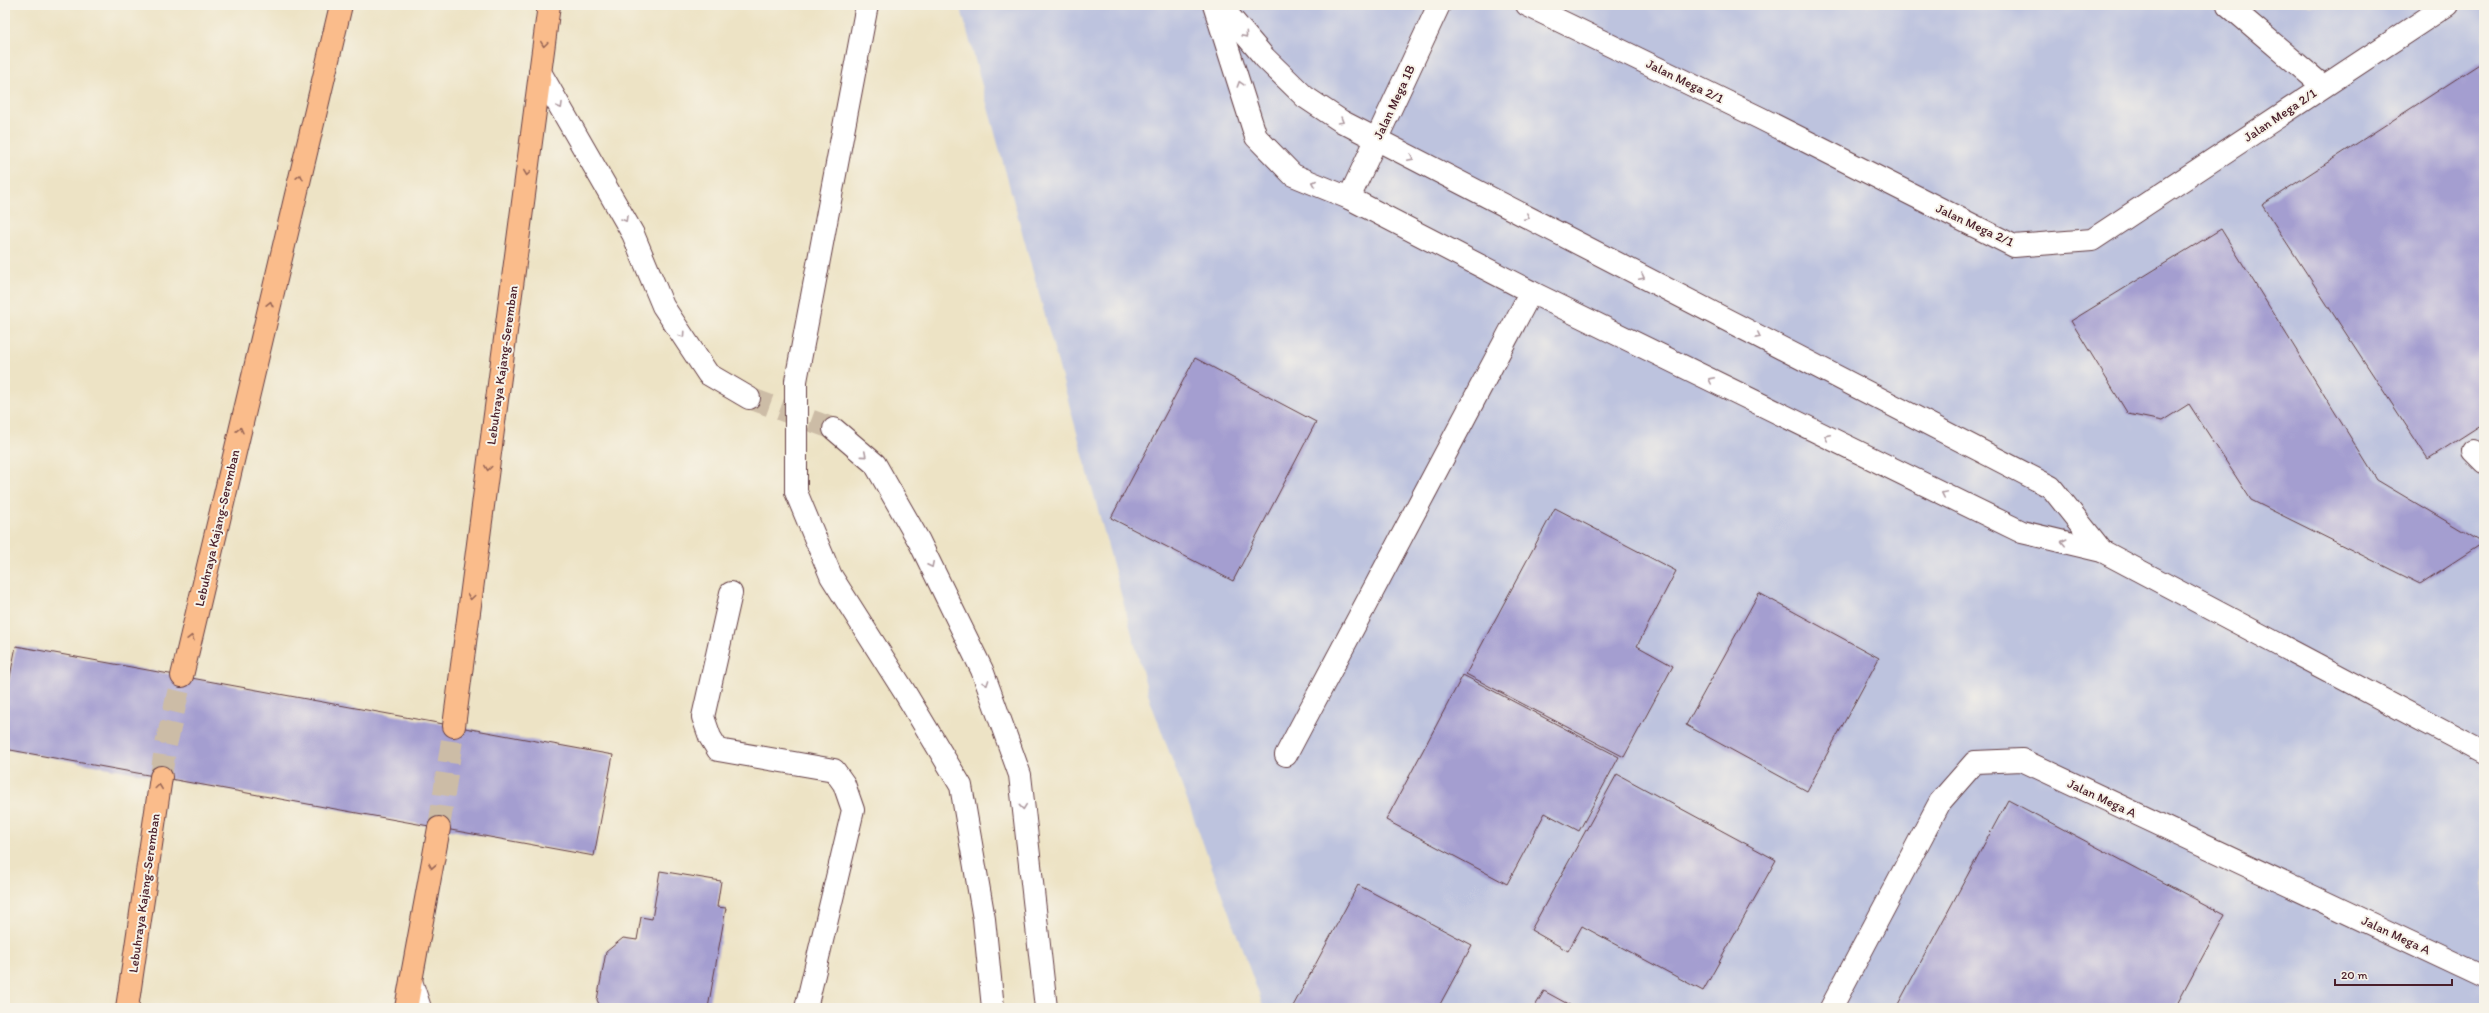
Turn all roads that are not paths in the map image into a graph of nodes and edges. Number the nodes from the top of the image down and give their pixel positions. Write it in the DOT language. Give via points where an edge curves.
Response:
graph roads {
  1 [pos="340,5"];
  2 [pos="549,5"];
  3 [pos="867,5"];
  4 [pos="1214,5"];
  5 [pos="1220,5"];
  6 [pos="1439,5"];
  7 [pos="1528,5"];
  8 [pos="2228,5"];
  9 [pos="2447,5"];
  10 [pos="540,72"];
  11 [pos="2323,86"];
  12 [pos="1376,140"];
  13 [pos="1350,198"];
  14 [pos="1531,292"];
  15 [pos="749,398"];
  16 [pos="834,429"];
  17 [pos="2102,551"];
  18 [pos="731,593"];
  19 [pos="182,676"];
  20 [pos="454,726"];
  21 [pos="2484,753"];
  22 [pos="1286,755"];
  23 [pos="160,777"];
  24 [pos="439,828"];
  25 [pos="2484,977"];
  26 [pos="411,981"];
  27 [pos="127,1008"];
  28 [pos="406,1008"];
  29 [pos="420,1008"];
  30 [pos="806,1008"];
  31 [pos="993,1008"];
  32 [pos="1046,1008"];
  33 [pos="1831,1008"];
  19 -- 1 [label="highway, Lebuhraya Kajang-Seremban, one-way"];
  2 -- 10 [label="highway, Lebuhraya Kajang-Seremban, one-way"];
  3 -- 31 [label="street" via="796,381 796,492 831,576 961,786 984,919"];
  13 -- 4 [label="street, one-way" via="1293,175 1256,137"];
  5 -- 12 [label="street, one-way" via="1265,58 1305,97"];
  6 -- 12 [label="street, Jalan Mega 1B"];
  7 -- 11 [label="street, Jalan Mega 2/1" via="1753,114 2014,246 2092,240"];
  8 -- 11 [label="street"];
  9 -- 11 [label="street, Jalan Mega 2/1"];
  10 -- 15 [label="street, one-way" via="633,234 662,306 708,374"];
  10 -- 20 [label="highway, Lebuhraya Kajang-Seremban, one-way"];
  12 -- 13 [label="street, Jalan Mega 1B"];
  12 -- 17 [label="street, one-way" via="2051,487"];
  13 -- 14 [label="street"];
  17 -- 14 [label="street, one-way" via="2022,532"];
  14 -- 22 [label="street"];
  16 -- 32 [label="street, one-way" via="875,464 919,541 987,685 1020,775"];
  17 -- 21 [label="street"];
  18 -- 30 [label="street" via="702,717 710,737 718,750 834,770 844,784 853,810"];
  27 -- 23 [label="highway, Lebuhraya Kajang-Seremban, one-way"];
  24 -- 26 [label="highway, one-way"];
  25 -- 33 [label="street, Jalan Mega A" via="2022,760 1975,762 1940,802"];
  26 -- 28 [label="highway"];
  26 -- 29 [label="street"];
}
